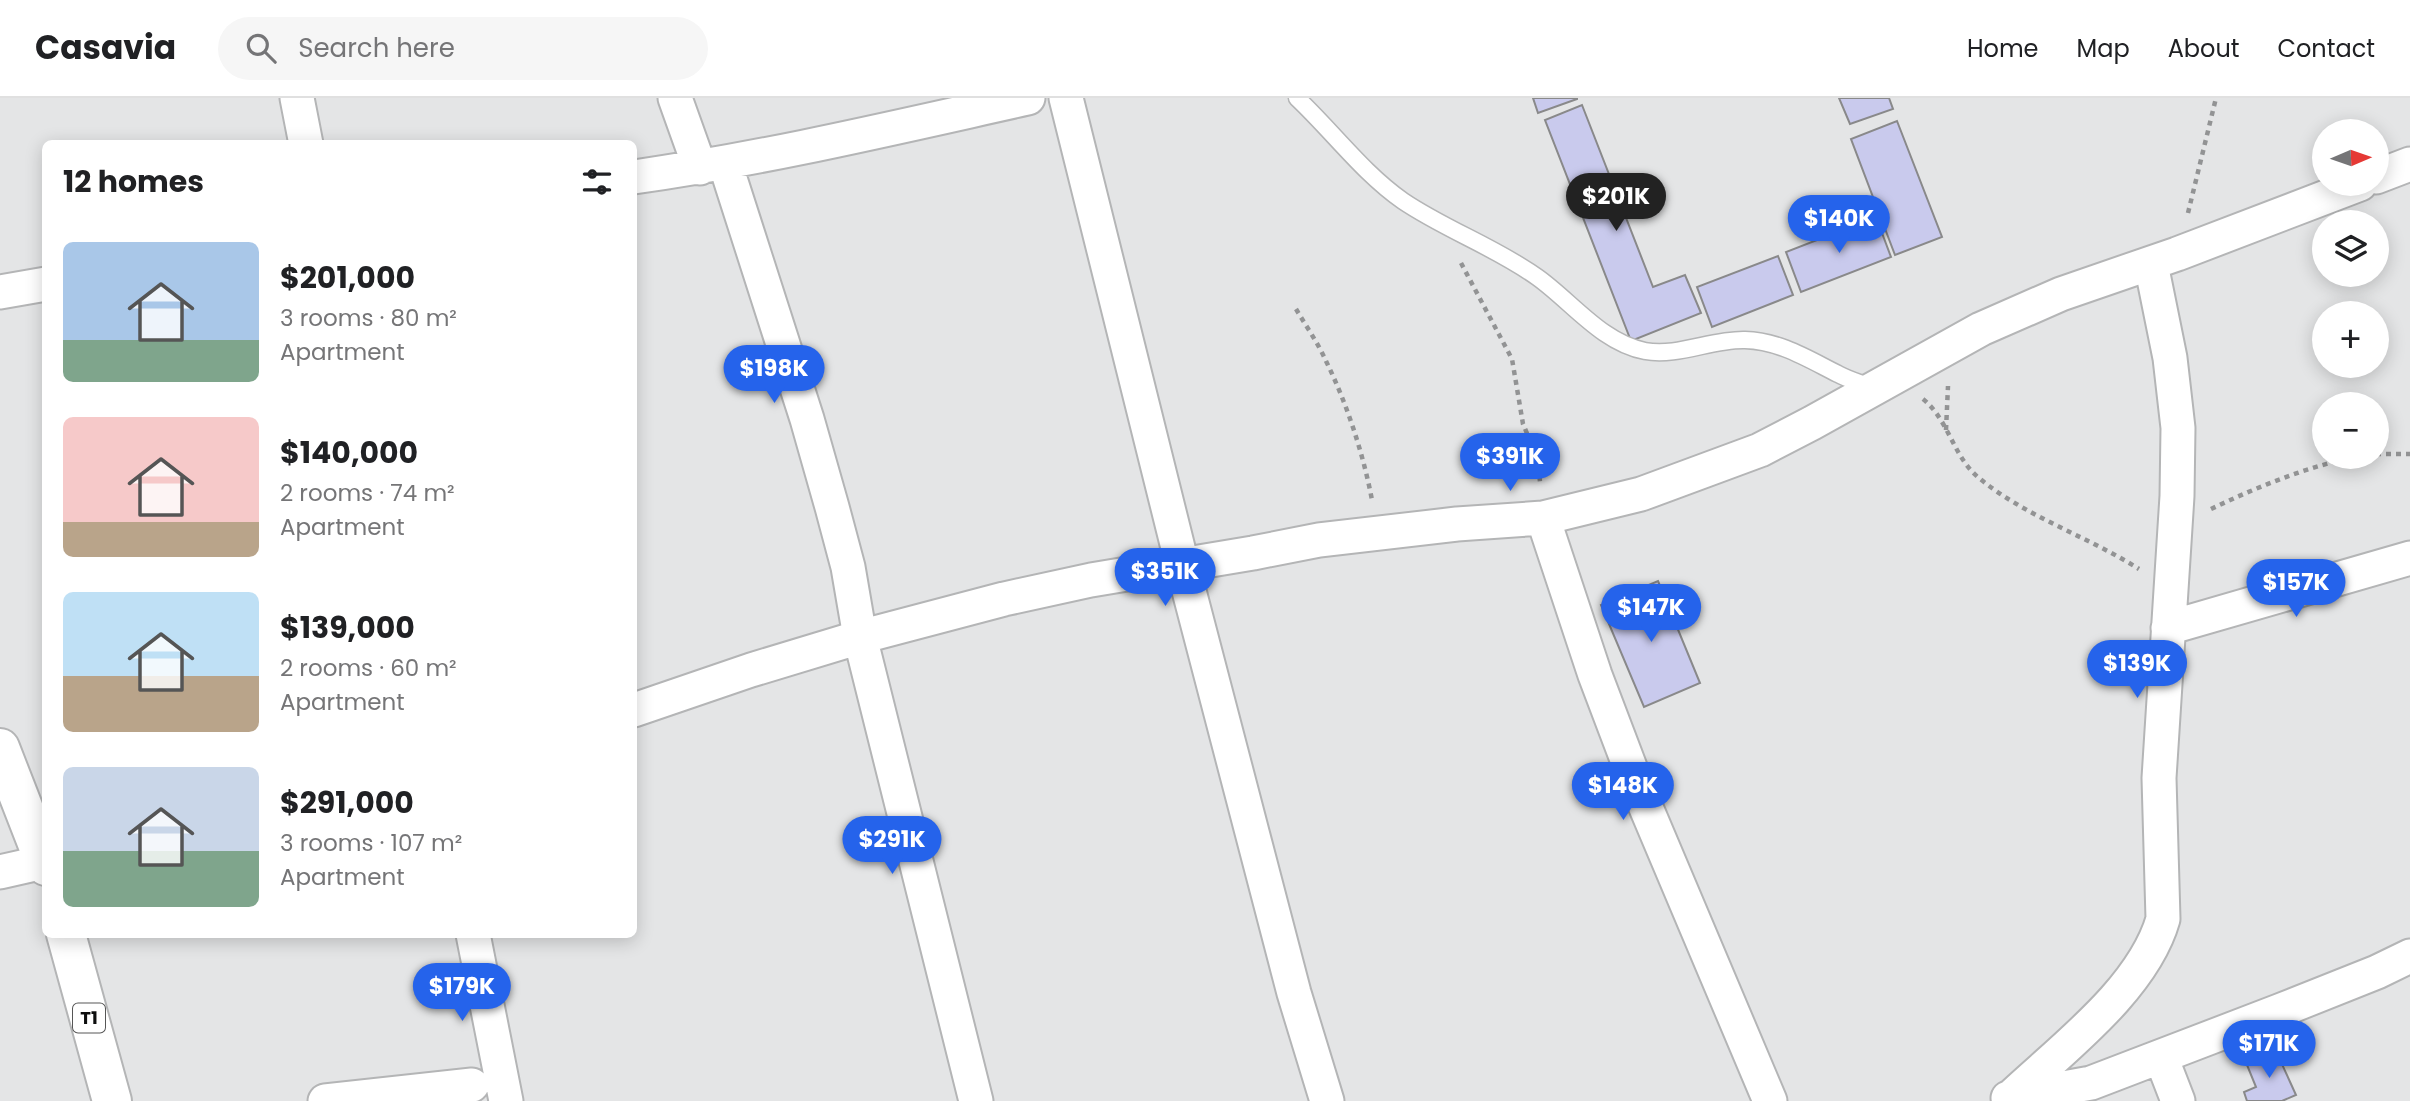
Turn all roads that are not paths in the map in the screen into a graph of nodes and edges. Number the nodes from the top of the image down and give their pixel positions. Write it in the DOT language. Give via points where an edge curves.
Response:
graph roads {
  1 [pos="298,98"];
  2 [pos="676,98"];
  3 [pos="1028,98"];
  4 [pos="1066,98"];
  5 [pos="1297,98"];
  6 [pos="305,140"];
  7 [pos="2410,164"];
  8 [pos="713,166"];
  9 [pos="2389,172"];
  10 [pos="637,177"];
  11 [pos="2329,196"];
  12 [pos="2164,259"];
  13 [pos="42,285"];
  14 [pos="0,292"];
  15 [pos="1885,382"];
  16 [pos="1543,518"];
  17 [pos="2410,558"];
  18 [pos="1182,564"];
  19 [pos="2169,616"];
  20 [pos="860,637"];
  21 [pos="637,709"];
  22 [pos="0,748"];
  23 [pos="42,856"];
  24 [pos="42,865"];
  25 [pos="0,872"];
  26 [pos="67,938"];
  27 [pos="475,950"];
  28 [pos="2410,956"];
  29 [pos="2161,1057"];
  30 [pos="472,1093"];
  31 [pos="2009,1100"];
  32 [pos="112,1101"];
  33 [pos="325,1101"];
  34 [pos="506,1101"];
  35 [pos="976,1101"];
  36 [pos="1327,1101"];
  37 [pos="1770,1101"];
  38 [pos="2178,1101"];
  1 -- 6 [label="street"];
  2 -- 8 [label="street"];
  3 -- 8 [label="street"];
  4 -- 18 [label="street"];
  5 -- 15 [label="lane" via="1366,170 1402,200 1514,260 1595,327 1626,345 1646,351 1675,350 1744,340 1778,345 1841,375"];
  7 -- 9 [label="street"];
  8 -- 10 [label="street"];
  8 -- 20 [label="street" via="807,419 848,567"];
  11 -- 12 [label="street"];
  12 -- 15 [label="street" via="1980,329"];
  12 -- 19 [label="street" via="2178,428"];
  13 -- 14 [label="street"];
  15 -- 16 [label="street" via="1747,455 1641,494"];
  16 -- 18 [label="street" via="1319,540"];
  16 -- 37 [label="street" via="1639,791"];
  17 -- 19 [label="street"];
  18 -- 20 [label="street" via="1004,599"];
  18 -- 36 [label="street" via="1294,993"];
  19 -- 31 [label="street" via="2159,778 2163,919 2157,940 2104,1010"];
  20 -- 21 [label="street"];
  20 -- 35 [label="street"];
  22 -- 23 [label="highway"];
  24 -- 25 [label="street"];
  26 -- 32 [label="highway, T1"];
  27 -- 30 [label="street" via="477,1060"];
  27 -- 34 [label="street"];
  28 -- 29 [label="street"];
  29 -- 31 [label="street" via="2091,1083"];
  29 -- 38 [label="street"];
  30 -- 33 [label="street"];
}
